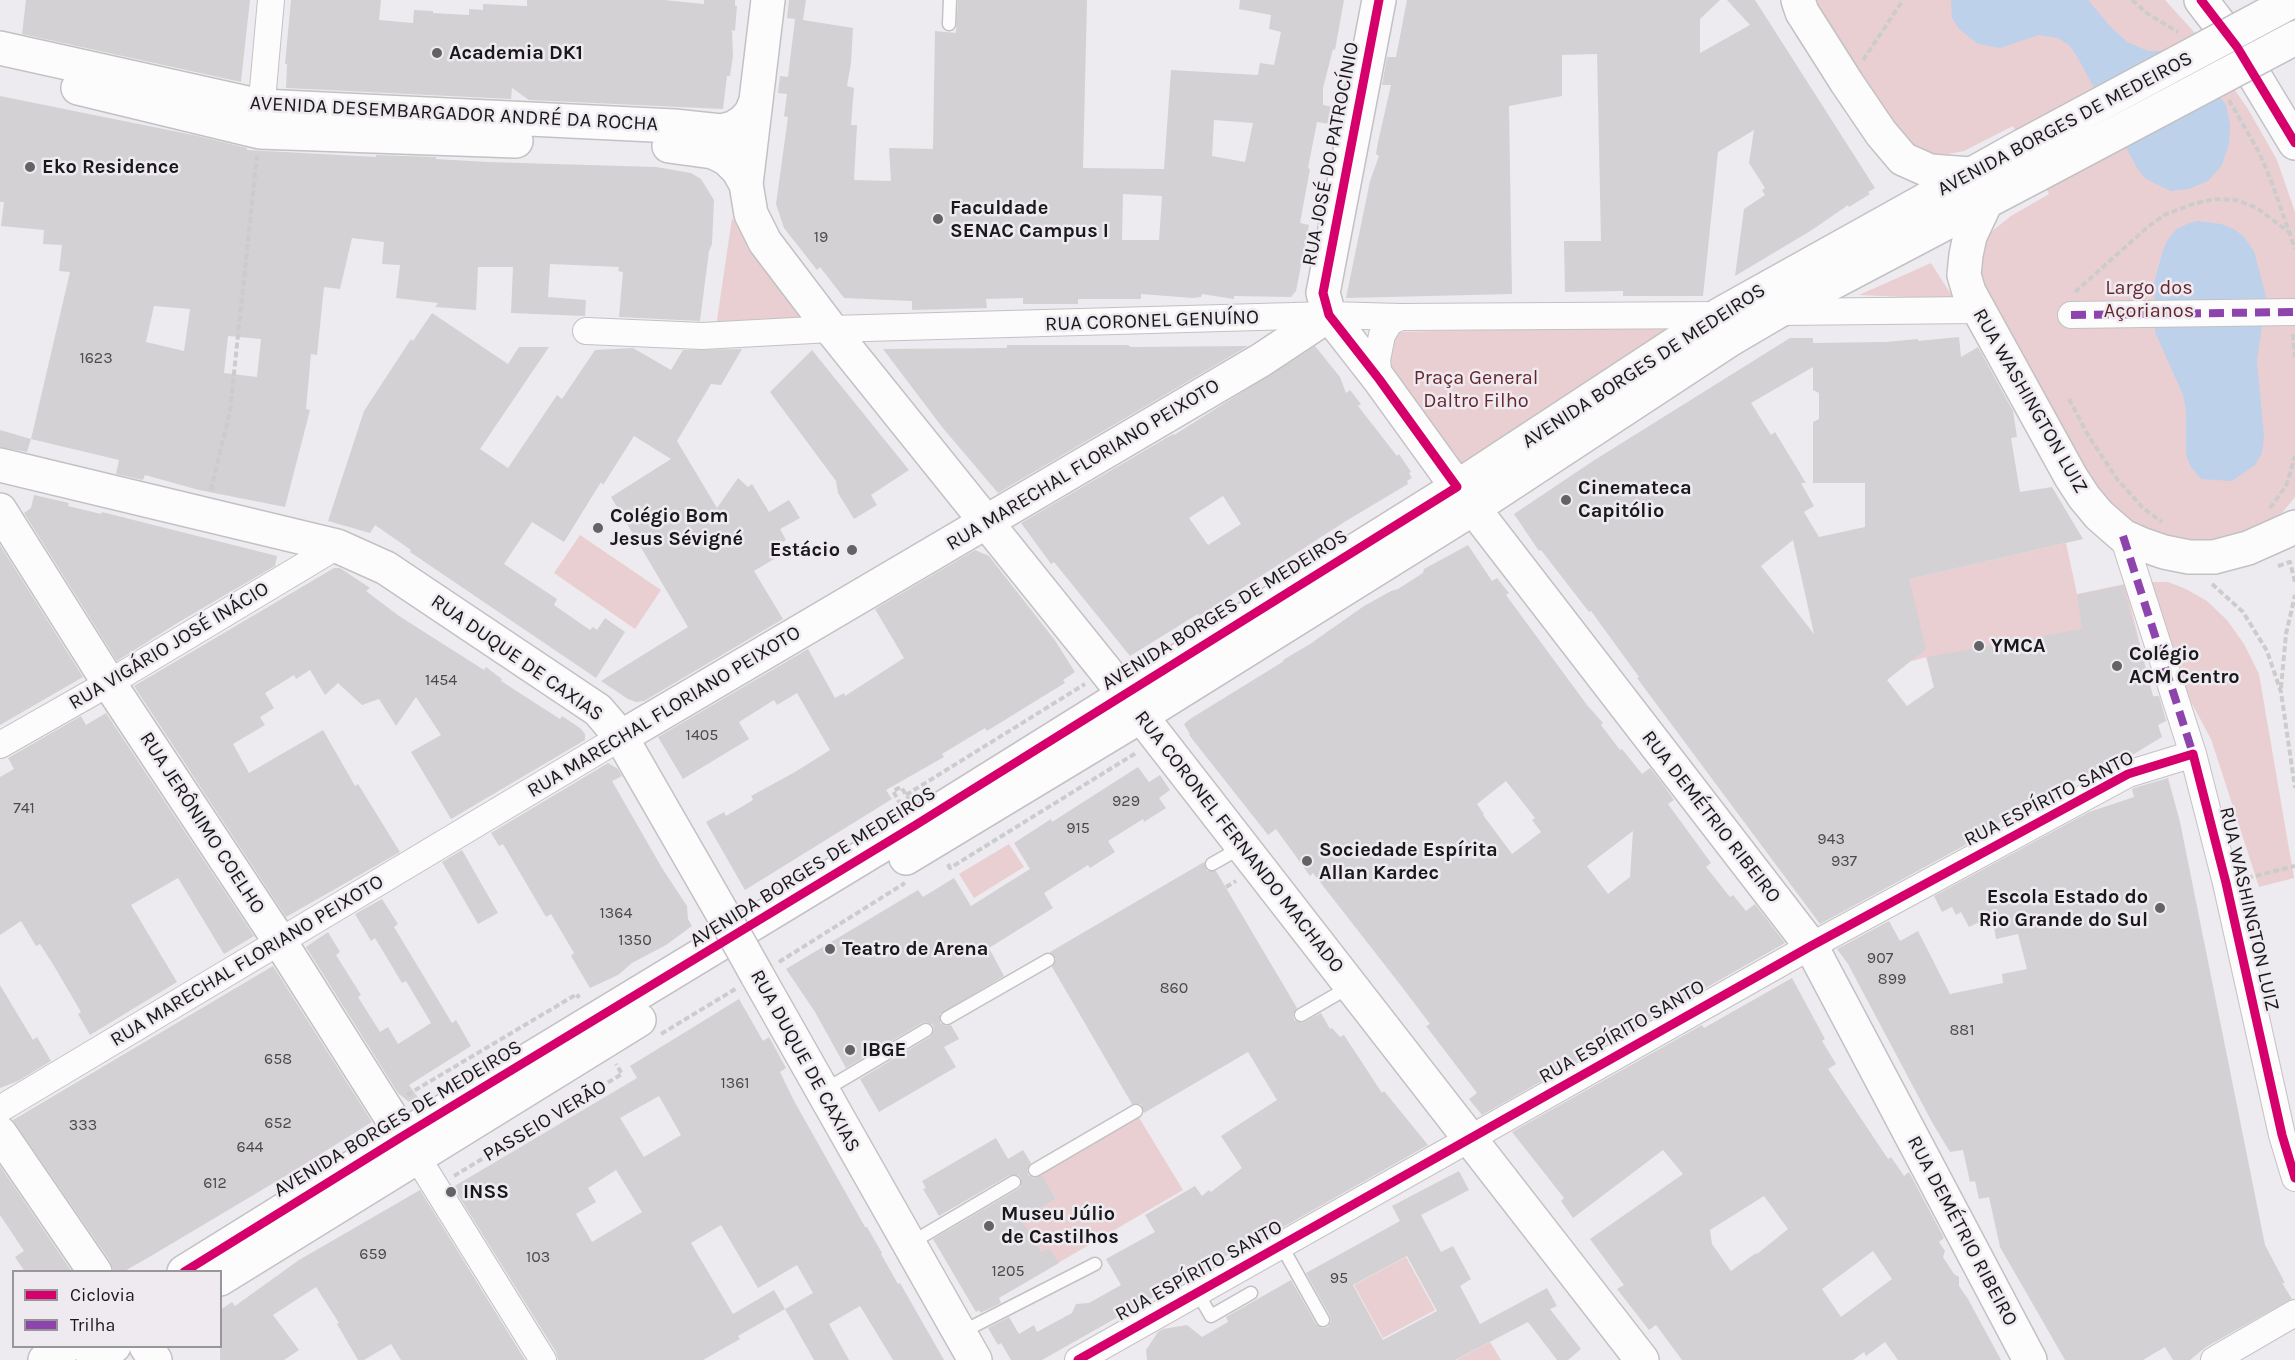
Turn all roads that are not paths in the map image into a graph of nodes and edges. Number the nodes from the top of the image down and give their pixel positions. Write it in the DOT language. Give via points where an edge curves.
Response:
graph roads {
  1 [pos="271,0"];
  2 [pos="768,0"];
  3 [pos="950,0"];
  4 [pos="1379,0"];
  5 [pos="1798,0"];
  6 [pos="2201,0"];
  7 [pos="2259,0"];
  8 [pos="2294,0"];
  9 [pos="949,24"];
  10 [pos="2295,38"];
  11 [pos="0,48"];
  12 [pos="2295,54"];
  13 [pos="0,70"];
  14 [pos="756,100"];
  15 [pos="260,119"];
  16 [pos="2295,143"];
  17 [pos="1971,174"];
  18 [pos="746,184"];
  19 [pos="1986,202"];
  20 [pos="2071,306"];
  21 [pos="1977,310"];
  22 [pos="1777,312"];
  23 [pos="2290,312"];
  24 [pos="1329,315"];
  25 [pos="1719,315"];
  26 [pos="1400,317"];
  27 [pos="831,329"];
  28 [pos="586,330"];
  29 [pos="1379,379"];
  30 [pos="0,465"];
  31 [pos="1465,497"];
  32 [pos="0,510"];
  33 [pos="987,521"];
  34 [pos="2295,527"];
  35 [pos="2123,536"];
  36 [pos="337,546"];
  37 [pos="110,683"];
  38 [pos="1124,694"];
  39 [pos="621,737"];
  40 [pos="0,745"];
  41 [pos="2193,754"];
  42 [pos="1244,846"];
  43 [pos="1212,864"];
  44 [pos="279,940"];
  45 [pos="1811,946"];
  46 [pos="1048,960"];
  47 [pos="1352,986"];
  48 [pos="1301,1015"];
  49 [pos="947,1018"];
  50 [pos="926,1030"];
  51 [pos="822,1092"];
  52 [pos="0,1109"];
  53 [pos="1136,1111"];
  54 [pos="0,1132"];
  55 [pos="1469,1140"];
  56 [pos="410,1146"];
  57 [pos="1035,1170"];
  58 [pos="2295,1178"];
  59 [pos="1014,1182"];
  60 [pos="909,1244"];
  61 [pos="1281,1245"];
  62 [pos="1095,1264"];
  63 [pos="94,1270"];
  64 [pos="188,1270"];
  65 [pos="222,1278"];
  66 [pos="1197,1292"];
  67 [pos="1251,1293"];
  68 [pos="2295,1313"];
  69 [pos="1323,1320"];
  70 [pos="967,1347"];
  71 [pos="64,1348"];
  72 [pos="112,1348"];
  73 [pos="45,1360"];
  74 [pos="93,1360"];
  75 [pos="543,1360"];
  76 [pos="1078,1360"];
  77 [pos="1642,1360"];
  78 [pos="2030,1360"];
  79 [pos="2214,1360"];
  1 -- 15 [label="street"];
  2 -- 14 [label="street"];
  3 -- 9 [label="lane"];
  4 -- 24 [label="street, RUA JOSÉ DO PATROCÍNIO" via="1323,293"];
  5 -- 17 [label="street" via="1847,83 1903,159 1930,171"];
  6 -- 16 [label="street" via="2237,47"];
  7 -- 12 [label="street"];
  8 -- 17 [label="street, AVENIDA BORGES DE MEDEIROS, bridge"];
  10 -- 19 [label="street, AVENIDA BORGES DE MEDEIROS, bridge"];
  11 -- 15 [label="street, AVENIDA DESEMBARGADOR ANDRÉ DA ROCHA"];
  13 -- 15 [label="street, AVENIDA DESEMBARGADOR ANDRÉ DA ROCHA"];
  14 -- 15 [label="street, AVENIDA DESEMBARGADOR ANDRÉ DA ROCHA" via="743,122 722,131 674,126"];
  14 -- 18 [label="street"];
  15 -- 18 [label="street, AVENIDA DESEMBARGADOR ANDRÉ DA ROCHA" via="712,152 727,159"];
  17 -- 25 [label="street, AVENIDA BORGES DE MEDEIROS"];
  18 -- 27 [label="street, RUA CORONEL FERNANDO MACHADO" via="752,214 765,242"];
  19 -- 21 [label="street, RUA WASHINGTON LUIZ" via="1970,236 1964,275"];
  19 -- 22 [label="street, AVENIDA BORGES DE MEDEIROS"];
  20 -- 23 [label="street"];
  21 -- 22 [label="street"];
  21 -- 35 [label="street, RUA WASHINGTON LUIZ" via="2084,497"];
  22 -- 31 [label="street, AVENIDA BORGES DE MEDEIROS"];
  24 -- 26 [label="street, RUA CORONEL GENUÍNO"];
  24 -- 27 [label="street, RUA CORONEL GENUÍNO"];
  24 -- 29 [label="street, RUA DEMÉTRIO RIBEIRO"];
  24 -- 33 [label="street, RUA MARECHAL FLORIANO PEIXOTO" via="1261,360"];
  25 -- 26 [label="street, RUA CORONEL GENUÍNO"];
  25 -- 31 [label="street, AVENIDA BORGES DE MEDEIROS"];
  26 -- 29 [label="street" via="1390,322 1382,335 1377,360"];
  27 -- 28 [label="street, RUA CORONEL GENUÍNO" via="702,336"];
  27 -- 33 [label="street, RUA CORONEL FERNANDO MACHADO"];
  29 -- 31 [label="street, RUA DEMÉTRIO RIBEIRO"];
  30 -- 36 [label="street, RUA DUQUE DE CAXIAS"];
  31 -- 38 [label="street, AVENIDA BORGES DE MEDEIROS"];
  31 -- 45 [label="street, RUA DEMÉTRIO RIBEIRO"];
  32 -- 37 [label="street, RUA JERÔNIMO COELHO"];
  33 -- 38 [label="street, RUA CORONEL FERNANDO MACHADO"];
  33 -- 39 [label="street, RUA MARECHAL FLORIANO PEIXOTO"];
  34 -- 35 [label="street" via="2248,548 2214,557 2164,552"];
  35 -- 41 [label="street, RUA WASHINGTON LUIZ"];
  36 -- 37 [label="street, RUA VIGÁRIO JOSÉ INÁCIO"];
  36 -- 39 [label="street, RUA DUQUE DE CAXIAS" via="386,568 491,638 598,710"];
  37 -- 40 [label="street, RUA VIGÁRIO JOSÉ INÁCIO"];
  37 -- 44 [label="street, RUA JERÔNIMO COELHO"];
  38 -- 42 [label="street, RUA CORONEL FERNANDO MACHADO"];
  38 -- 56 [label="street, AVENIDA BORGES DE MEDEIROS" via="750,927"];
  39 -- 44 [label="street, RUA MARECHAL FLORIANO PEIXOTO"];
  39 -- 51 [label="street, RUA DUQUE DE CAXIAS, bridge"];
  41 -- 45 [label="street, RUA ESPÍRITO SANTO" via="2128,774"];
  41 -- 58 [label="street, RUA WASHINGTON LUIZ"];
  42 -- 43 [label="lane"];
  42 -- 47 [label="street, RUA CORONEL FERNANDO MACHADO"];
  44 -- 52 [label="street, RUA MARECHAL FLORIANO PEIXOTO"];
  44 -- 56 [label="street, RUA JERÔNIMO COELHO"];
  45 -- 55 [label="street, RUA ESPÍRITO SANTO"];
  45 -- 78 [label="street, RUA DEMÉTRIO RIBEIRO"];
  46 -- 49 [label="lane"];
  47 -- 48 [label="lane"];
  47 -- 55 [label="street, RUA CORONEL FERNANDO MACHADO"];
  50 -- 51 [label="lane"];
  51 -- 60 [label="street, RUA DUQUE DE CAXIAS"];
  53 -- 57 [label="lane"];
  54 -- 63 [label="street"];
  55 -- 61 [label="street, RUA ESPÍRITO SANTO"];
  55 -- 77 [label="street, RUA CORONEL FERNANDO MACHADO"];
  56 -- 64 [label="street, AVENIDA BORGES DE MEDEIROS"];
  56 -- 65 [label="street, AVENIDA BORGES DE MEDEIROS"];
  56 -- 75 [label="street, RUA JERÔNIMO COELHO"];
  59 -- 60 [label="lane"];
  60 -- 70 [label="street, RUA DUQUE DE CAXIAS"];
  61 -- 66 [label="street, RUA ESPÍRITO SANTO"];
  61 -- 69 [label="lane"];
  62 -- 70 [label="lane"];
  66 -- 67 [label="lane" via="1211,1316"];
  66 -- 76 [label="street, RUA ESPÍRITO SANTO"];
  68 -- 79 [label="street"];
  71 -- 73 [label="street"];
  72 -- 74 [label="street"];
}
